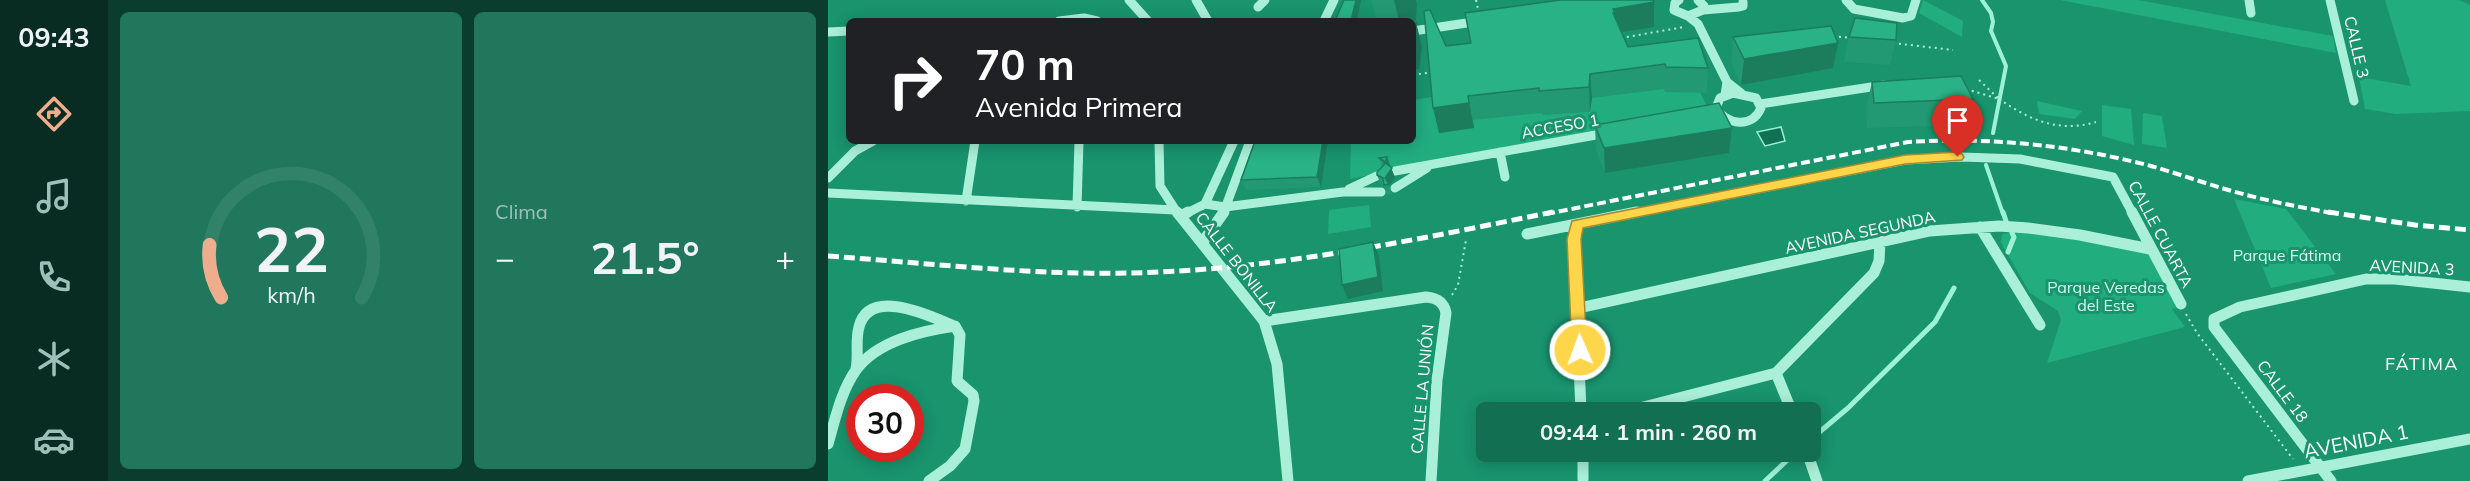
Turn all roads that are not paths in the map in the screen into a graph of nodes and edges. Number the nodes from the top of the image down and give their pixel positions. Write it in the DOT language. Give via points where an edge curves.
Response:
graph roads {
  1 [pos="1128,0"];
  2 [pos="1196,0"];
  3 [pos="1265,0"];
  4 [pos="1334,0"];
  5 [pos="1698,0"];
  6 [pos="1846,0"];
  7 [pos="1916,0"];
  8 [pos="2249,0"];
  9 [pos="2330,0"];
  10 [pos="1676,1"];
  11 [pos="1743,2"];
  12 [pos="1258,7"];
  13 [pos="1701,12"];
  14 [pos="2251,13"];
  15 [pos="1688,16"];
  16 [pos="1145,18"];
  17 [pos="1206,18"];
  18 [pos="1325,18"];
  19 [pos="1488,20"];
  20 [pos="1698,24"];
  21 [pos="846,31"];
  22 [pos="1416,31"];
  23 [pos="828,32"];
  24 [pos="1727,82"];
  25 [pos="1897,84"];
  26 [pos="1741,93"];
  27 [pos="1725,95"];
  28 [pos="2354,101"];
  29 [pos="1760,104"];
  30 [pos="1623,130"];
  31 [pos="868,144"];
  32 [pos="975,144"];
  33 [pos="1079,144"];
  34 [pos="1159,144"];
  35 [pos="1233,144"];
  36 [pos="1249,144"];
  37 [pos="1500,152"];
  38 [pos="1435,164"];
  39 [pos="1395,171"];
  40 [pos="1381,174"];
  41 [pos="1505,177"];
  42 [pos="828,178"];
  43 [pos="1395,188"];
  44 [pos="1343,192"];
  45 [pos="1381,192"];
  46 [pos="828,193"];
  47 [pos="966,201"];
  48 [pos="1204,204"];
  49 [pos="1077,207"];
  50 [pos="1225,207"];
  51 [pos="1178,213"];
  52 [pos="1577,225"];
  53 [pos="1980,227"];
  54 [pos="1527,234"];
  55 [pos="1880,242"];
  56 [pos="1202,243"];
  57 [pos="2150,249"];
  58 [pos="2470,287"];
  59 [pos="2181,303"];
  60 [pos="1579,308"];
  61 [pos="2214,319"];
  62 [pos="1264,321"];
  63 [pos="2040,325"];
  64 [pos="955,326"];
  65 [pos="856,369"];
  66 [pos="1776,373"];
  67 [pos="1581,402"];
  68 [pos="1663,402"];
  69 [pos="1788,402"];
  70 [pos="2470,439"];
  71 [pos="828,444"];
  72 [pos="1582,462"];
  73 [pos="1810,462"];
  74 [pos="2321,468"];
  75 [pos="1583,479"];
  76 [pos="928,481"];
  77 [pos="1288,481"];
  78 [pos="1431,481"];
  79 [pos="1817,481"];
  80 [pos="2248,481"];
  81 [pos="2331,481"];
  1 -- 16 [label="street"];
  2 -- 17 [label="street"];
  3 -- 12 [label="street"];
  4 -- 18 [label="street"];
  5 -- 13 [label="street" via="1704,6"];
  6 -- 7 [label="street" via="1854,9 1903,18 1911,16"];
  8 -- 14 [label="street"];
  9 -- 28 [label="street, CALLE 3"];
  10 -- 15 [label="street" via="1674,10"];
  11 -- 13 [label="street" via="1739,8"];
  13 -- 15 [label="street"];
  13 -- 20 [label="street"];
  15 -- 20 [label="street"];
  19 -- 22 [label="street"];
  20 -- 24 [label="street"];
  21 -- 23 [label="street"];
  24 -- 26 [label="street"];
  24 -- 27 [label="street"];
  25 -- 29 [label="street"];
  26 -- 27 [label="street"];
  26 -- 29 [label="street"];
  27 -- 29 [label="street" via="1712,112 1734,122 1753,120 1760,112"];
  30 -- 37 [label="street, ACCESO 1"];
  31 -- 42 [label="street"];
  32 -- 47 [label="street"];
  33 -- 49 [label="street"];
  34 -- 51 [label="street, CALLE BONILLA" via="1160,186"];
  35 -- 48 [label="street"];
  36 -- 50 [label="street"];
  37 -- 38 [label="street, ACCESO 1"];
  37 -- 41 [label="street"];
  38 -- 39 [label="street, ACCESO 1"];
  38 -- 43 [label="street, ACCESO 1"];
  40 -- 44 [label="street"];
  44 -- 45 [label="street"];
  44 -- 50 [label="street"];
  46 -- 47 [label="street"];
  47 -- 49 [label="street"];
  48 -- 50 [label="street"];
  48 -- 51 [label="street"];
  49 -- 51 [label="street"];
  50 -- 56 [label="street"];
  51 -- 56 [label="street, CALLE BONILLA"];
  52 -- 54 [label="street"];
  52 -- 57 [label="street, CALLE CUARTA" via="1905,160 2020,159 2115,178"];
  52 -- 60 [label="street" via="1574,239"];
  53 -- 55 [label="street, AVENIDA SEGUNDA" via="1930,231"];
  53 -- 57 [label="street, AVENIDA SEGUNDA" via="2028,228"];
  53 -- 63 [label="street"];
  55 -- 60 [label="street, AVENIDA SEGUNDA"];
  55 -- 66 [label="street" via="1880,261 1874,273"];
  56 -- 62 [label="street, CALLE BONILLA"];
  57 -- 59 [label="street, CALLE CUARTA"];
  58 -- 61 [label="street, AVENIDA 3" via="2366,279 2240,307"];
  60 -- 67 [label="street"];
  61 -- 74 [label="street, CALLE 18" via="2214,327"];
  62 -- 77 [label="street, CALLE BONILLA" via="1277,364"];
  62 -- 78 [label="street, CALLE LA UNIÓN" via="1426,297 1445,305"];
  64 -- 65 [label="street" via="901,339"];
  64 -- 65 [label="street" via="906,307 873,309 859,325 860,356"];
  64 -- 76 [label="street" via="960,335 957,381 973,395 974,401 965,449 950,466"];
  65 -- 71 [label="street"];
  66 -- 68 [label="street"];
  66 -- 69 [label="street"];
  70 -- 74 [label="street, AVENIDA 1"];
  72 -- 75 [label="street"];
  73 -- 79 [label="street"];
  74 -- 80 [label="street, AVENIDA 1"];
  74 -- 81 [label="street, CALLE 18"];
}
